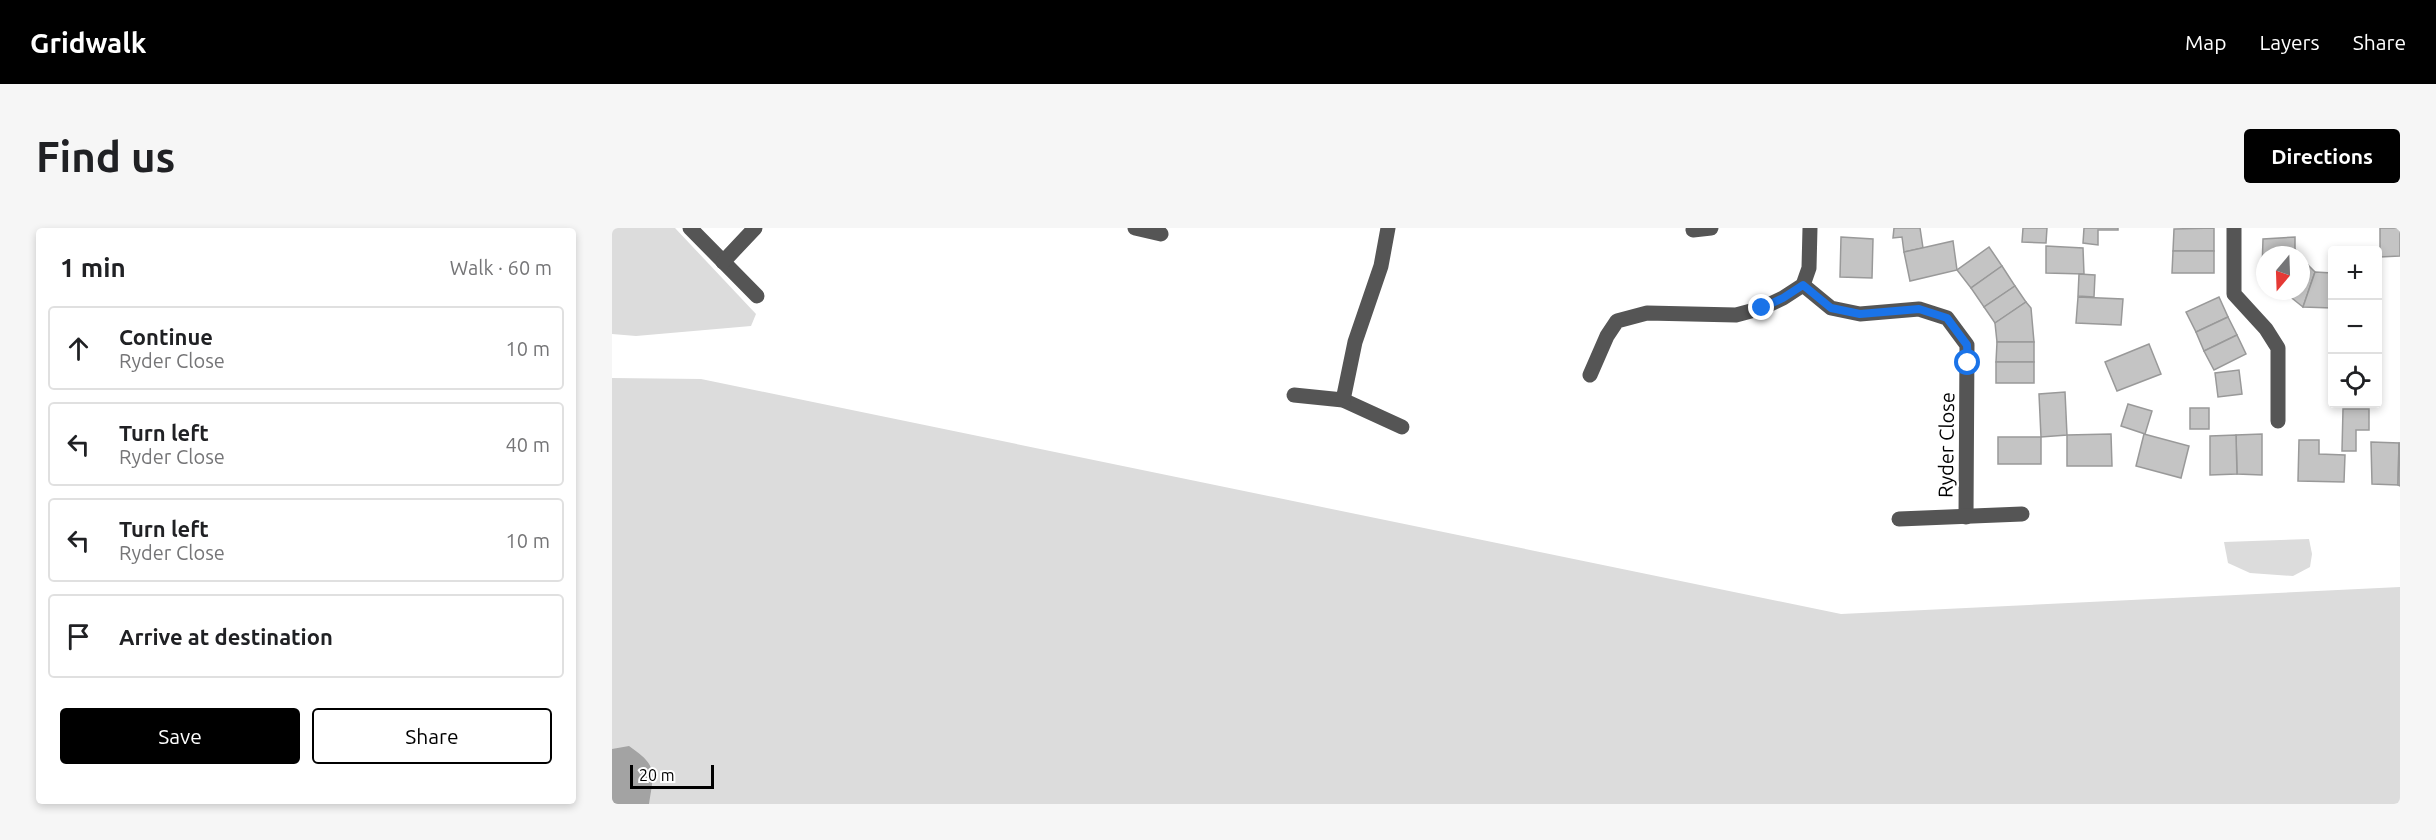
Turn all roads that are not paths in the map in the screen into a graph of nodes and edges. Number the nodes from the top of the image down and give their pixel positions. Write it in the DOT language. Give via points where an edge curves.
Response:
graph roads {
  1 [pos="690,228"];
  2 [pos="755,228"];
  3 [pos="1135,228"];
  4 [pos="1388,228"];
  5 [pos="1711,228"];
  6 [pos="1810,228"];
  7 [pos="2234,228"];
  8 [pos="1693,230"];
  9 [pos="1161,234"];
  10 [pos="723,262"];
  11 [pos="1803,285"];
  12 [pos="757,296"];
  13 [pos="1590,375"];
  14 [pos="1294,395"];
  15 [pos="1343,400"];
  16 [pos="2278,421"];
  17 [pos="1402,427"];
  18 [pos="2022,514"];
  19 [pos="1966,517"];
  20 [pos="1899,519"];
  1 -- 10 [label="street"];
  2 -- 10 [label="street"];
  3 -- 9 [label="street"];
  4 -- 15 [label="street" via="1381,266 1355,342"];
  5 -- 8 [label="street"];
  6 -- 11 [label="street" via="1809,268"];
  7 -- 16 [label="street" via="2234,294 2278,348"];
  10 -- 12 [label="street"];
  11 -- 13 [label="street" via="1762,308 1736,315 1647,313 1617,321"];
  11 -- 19 [label="street, Ryder Close" via="1831,308 1860,314 1919,309 1947,318 1967,345"];
  14 -- 15 [label="street"];
  15 -- 17 [label="street"];
  18 -- 19 [label="street, Ryder Close"];
  19 -- 20 [label="street, Ryder Close"];
}
